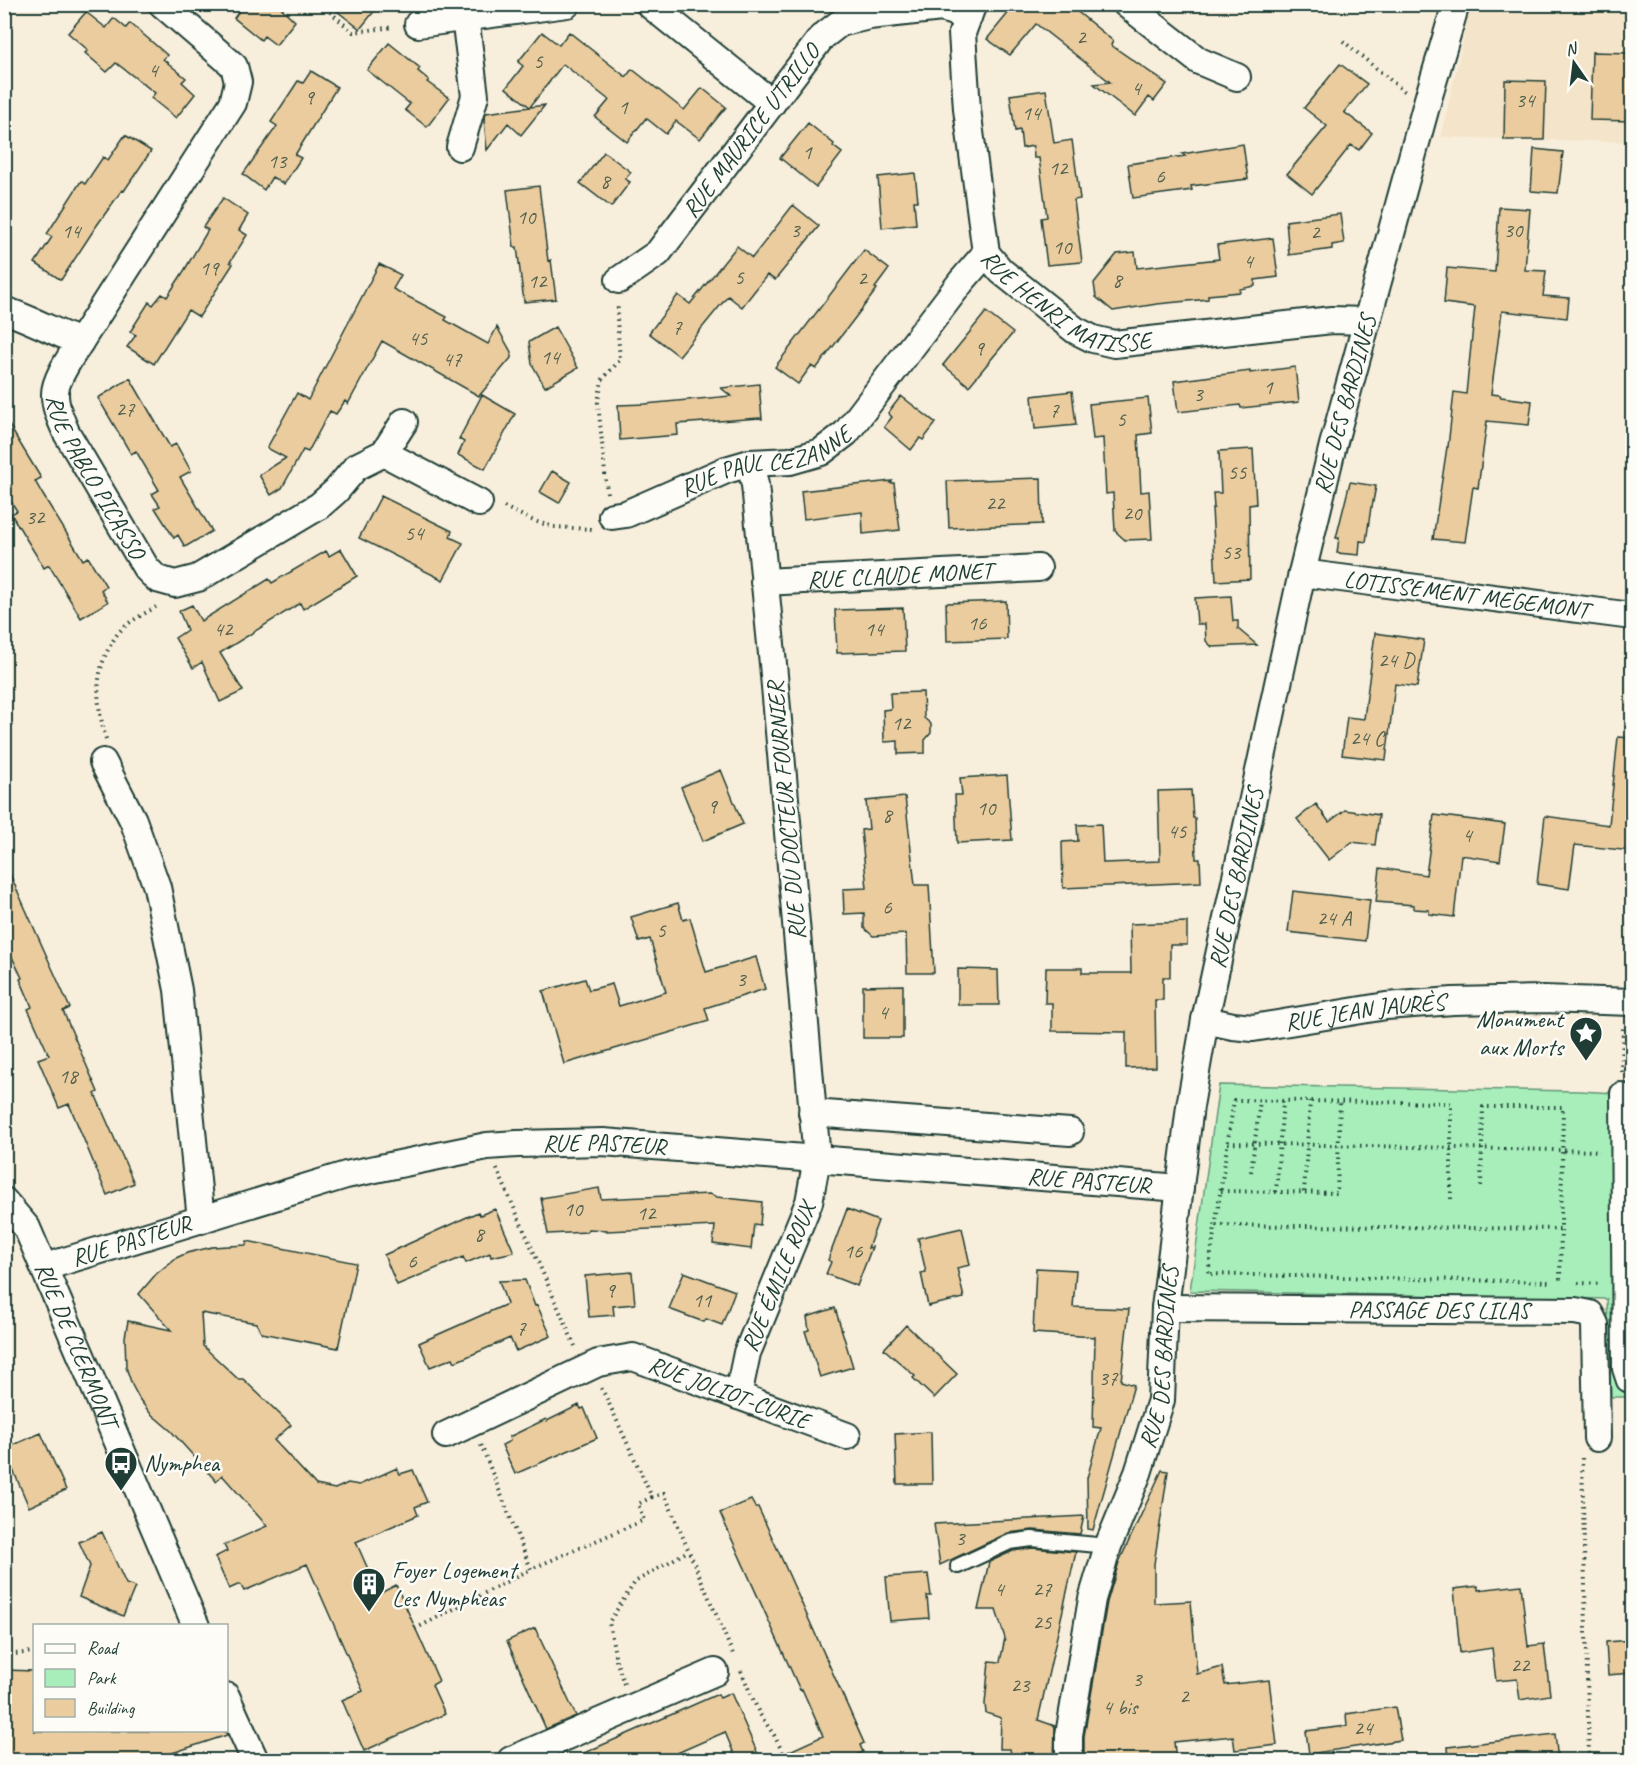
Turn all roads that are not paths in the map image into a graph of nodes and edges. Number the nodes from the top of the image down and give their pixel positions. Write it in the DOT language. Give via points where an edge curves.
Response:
graph roads {
  1 [pos="162,4"];
  2 [pos="567,4"];
  3 [pos="649,4"];
  4 [pos="1126,4"];
  5 [pos="1456,4"];
  6 [pos="971,11"];
  7 [pos="465,17"];
  8 [pos="418,24"];
  9 [pos="1237,77"];
  10 [pos="772,103"];
  11 [pos="460,147"];
  12 [pos="986,253"];
  13 [pos="619,279"];
  14 [pos="4,310"];
  15 [pos="1366,321"];
  16 [pos="80,342"];
  17 [pos="404,422"];
  18 [pos="384,453"];
  19 [pos="750,463"];
  20 [pos="479,502"];
  21 [pos="612,516"];
  22 [pos="1038,568"];
  23 [pos="1302,573"];
  24 [pos="764,582"];
  25 [pos="1632,616"];
  26 [pos="103,762"];
  27 [pos="1628,1001"];
  28 [pos="1205,1020"];
  29 [pos="1625,1103"];
  30 [pos="813,1113"];
  31 [pos="1070,1132"];
  32 [pos="817,1159"];
  33 [pos="1180,1188"];
  34 [pos="4,1201"];
  35 [pos="201,1220"];
  36 [pos="45,1267"];
  37 [pos="1165,1308"];
  38 [pos="1628,1309"];
  39 [pos="1632,1383"];
  40 [pos="738,1396"];
  41 [pos="446,1435"];
  42 [pos="847,1437"];
  43 [pos="1598,1438"];
  44 [pos="1108,1546"];
  45 [pos="958,1566"];
  46 [pos="195,1624"];
  47 [pos="715,1672"];
  48 [pos="228,1700"];
  49 [pos="255,1761"];
  50 [pos="511,1761"];
  51 [pos="1069,1761"];
  1 -- 16 [label="street, RUE PABLO PICASSO" via="234,66 238,82 233,103"];
  2 -- 7 [label="street"];
  3 -- 10 [label="street"];
  4 -- 9 [label="street" via="1199,61"];
  5 -- 15 [label="street, RUE DES BARDINES"];
  6 -- 10 [label="street, RUE MAURICE UTRILLO" via="942,8 840,23 822,37"];
  6 -- 12 [label="street, RUE HENRI MATISSE" via="962,33 967,109"];
  7 -- 8 [label="street"];
  7 -- 11 [label="street" via="475,96"];
  10 -- 13 [label="street, RUE MAURICE UTRILLO" via="658,253"];
  12 -- 15 [label="street, RUE HENRI MATISSE" via="1001,271 1074,330 1114,344 1332,320"];
  12 -- 19 [label="street, RUE PAUL CÉZANNE" via="846,433 821,452 790,461"];
  14 -- 16 [label="street"];
  15 -- 23 [label="street, RUE DES BARDINES"];
  16 -- 18 [label="street, RUE PABLO PICASSO" via="54,392 57,411 146,568 157,579 175,584 198,578 319,506 356,467"];
  17 -- 18 [label="street"];
  18 -- 20 [label="street"];
  19 -- 21 [label="street, RUE PAUL CÉZANNE" via="626,514"];
  19 -- 24 [label="street, RUE DU DOCTEUR FOURNIER"];
  22 -- 24 [label="street, RUE CLAUDE MONET"];
  23 -- 25 [label="street, LOTISSEMENT MÈGEMONT"];
  23 -- 28 [label="street, RUE DES BARDINES"];
  24 -- 30 [label="street, RUE DU DOCTEUR FOURNIER"];
  26 -- 35 [label="street" via="133,820 157,887 178,990"];
  27 -- 28 [label="street, RUE JEAN JAURÈS" via="1543,999 1386,1006 1253,1028"];
  28 -- 33 [label="street, RUE DES BARDINES"];
  29 -- 38 [label="street" via="1623,1284"];
  30 -- 31 [label="street"];
  30 -- 32 [label="street, RUE DU DOCTEUR FOURNIER"];
  32 -- 33 [label="street, RUE PASTEUR"];
  32 -- 35 [label="street, RUE PASTEUR" via="603,1142 487,1146 346,1175"];
  32 -- 40 [label="street, RUE ÉMILE ROUX" via="809,1202 747,1353"];
  33 -- 37 [label="street, RUE DES BARDINES"];
  34 -- 36 [label="street, RUE DE CLERMONT" via="27,1228"];
  35 -- 36 [label="street, RUE PASTEUR"];
  36 -- 46 [label="street, RUE DE CLERMONT"];
  37 -- 43 [label="street, PASSAGE DES LILAS" via="1590,1314 1595,1324"];
  37 -- 44 [label="street, RUE DES BARDINES" via="1161,1400 1138,1473"];
  38 -- 39 [label="street" via="1623,1369 1627,1381"];
  40 -- 41 [label="street, RUE JOLIOT-CURIE" via="633,1357 588,1368"];
  40 -- 42 [label="street, RUE JOLIOT-CURIE"];
  44 -- 45 [label="lane" via="1032,1539 1010,1542"];
  44 -- 51 [label="street, RUE DES BARDINES" via="1085,1631 1069,1736"];
  47 -- 50 [label="street"];
  48 -- 49 [label="street"];
}
